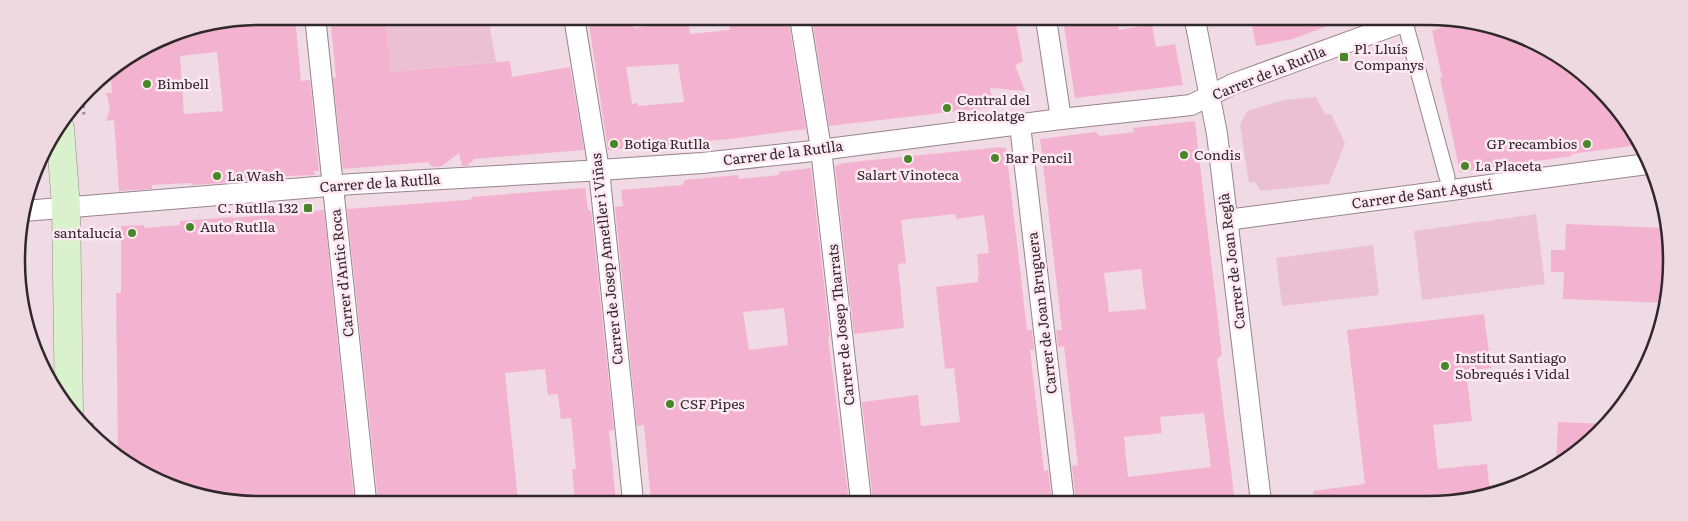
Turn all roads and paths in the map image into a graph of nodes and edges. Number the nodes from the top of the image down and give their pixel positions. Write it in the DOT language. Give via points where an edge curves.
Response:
graph roads {
  1 [pos="315,25"];
  2 [pos="575,25"];
  3 [pos="801,25"];
  4 [pos="1047,25"];
  5 [pos="1196,25"];
  6 [pos="1400,25"];
  7 [pos="1407,25"];
  8 [pos="1210,96"];
  9 [pos="1061,119"];
  10 [pos="1020,125"];
  11 [pos="61,137"];
  12 [pos="821,149"];
  13 [pos="1643,165"];
  14 [pos="599,170"];
  15 [pos="1447,177"];
  16 [pos="333,187"];
  17 [pos="66,207"];
  18 [pos="31,210"];
  19 [pos="1227,220"];
  20 [pos="69,396"];
  21 [pos="366,496"];
  22 [pos="632,496"];
  23 [pos="860,496"];
  24 [pos="1063,496"];
  25 [pos="1260,496"];
  1 -- 16 [label="street, Carrer d'Antic Roca"];
  2 -- 14 [label="street, Carrer de Josep Ametller i Viñas"];
  3 -- 12 [label="street, Carrer de Josep Tharrats"];
  4 -- 9 [label="street"];
  5 -- 8 [label="street, Carrer de Joan Reglà"];
  6 -- 8 [label="street, Carrer de la Rutlla" via="1233,84"];
  7 -- 15 [label="street"];
  8 -- 9 [label="street, Carrer de la Rutlla" via="1191,105"];
  8 -- 19 [label="street, Carrer de Joan Reglà"];
  9 -- 10 [label="street, Carrer de la Rutlla"];
  10 -- 12 [label="street, Carrer de la Rutlla"];
  10 -- 24 [label="street, Carrer de Joan Bruguera"];
  11 -- 17 [label="main road"];
  12 -- 14 [label="street, Carrer de la Rutlla" via="712,162"];
  12 -- 23 [label="street, Carrer de Josep Tharrats"];
  13 -- 19 [label="street, Carrer de Sant Agustí"];
  14 -- 16 [label="street, Carrer de la Rutlla"];
  14 -- 22 [label="street, Carrer de Josep Ametller i Viñas"];
  16 -- 17 [label="street, Carrer de la Rutlla"];
  16 -- 21 [label="street, Carrer d'Antic Roca"];
  17 -- 18 [label="street, Carrer de la Rutlla"];
  17 -- 20 [label="main road"];
  19 -- 25 [label="street, Carrer de Joan Reglà"];
}
